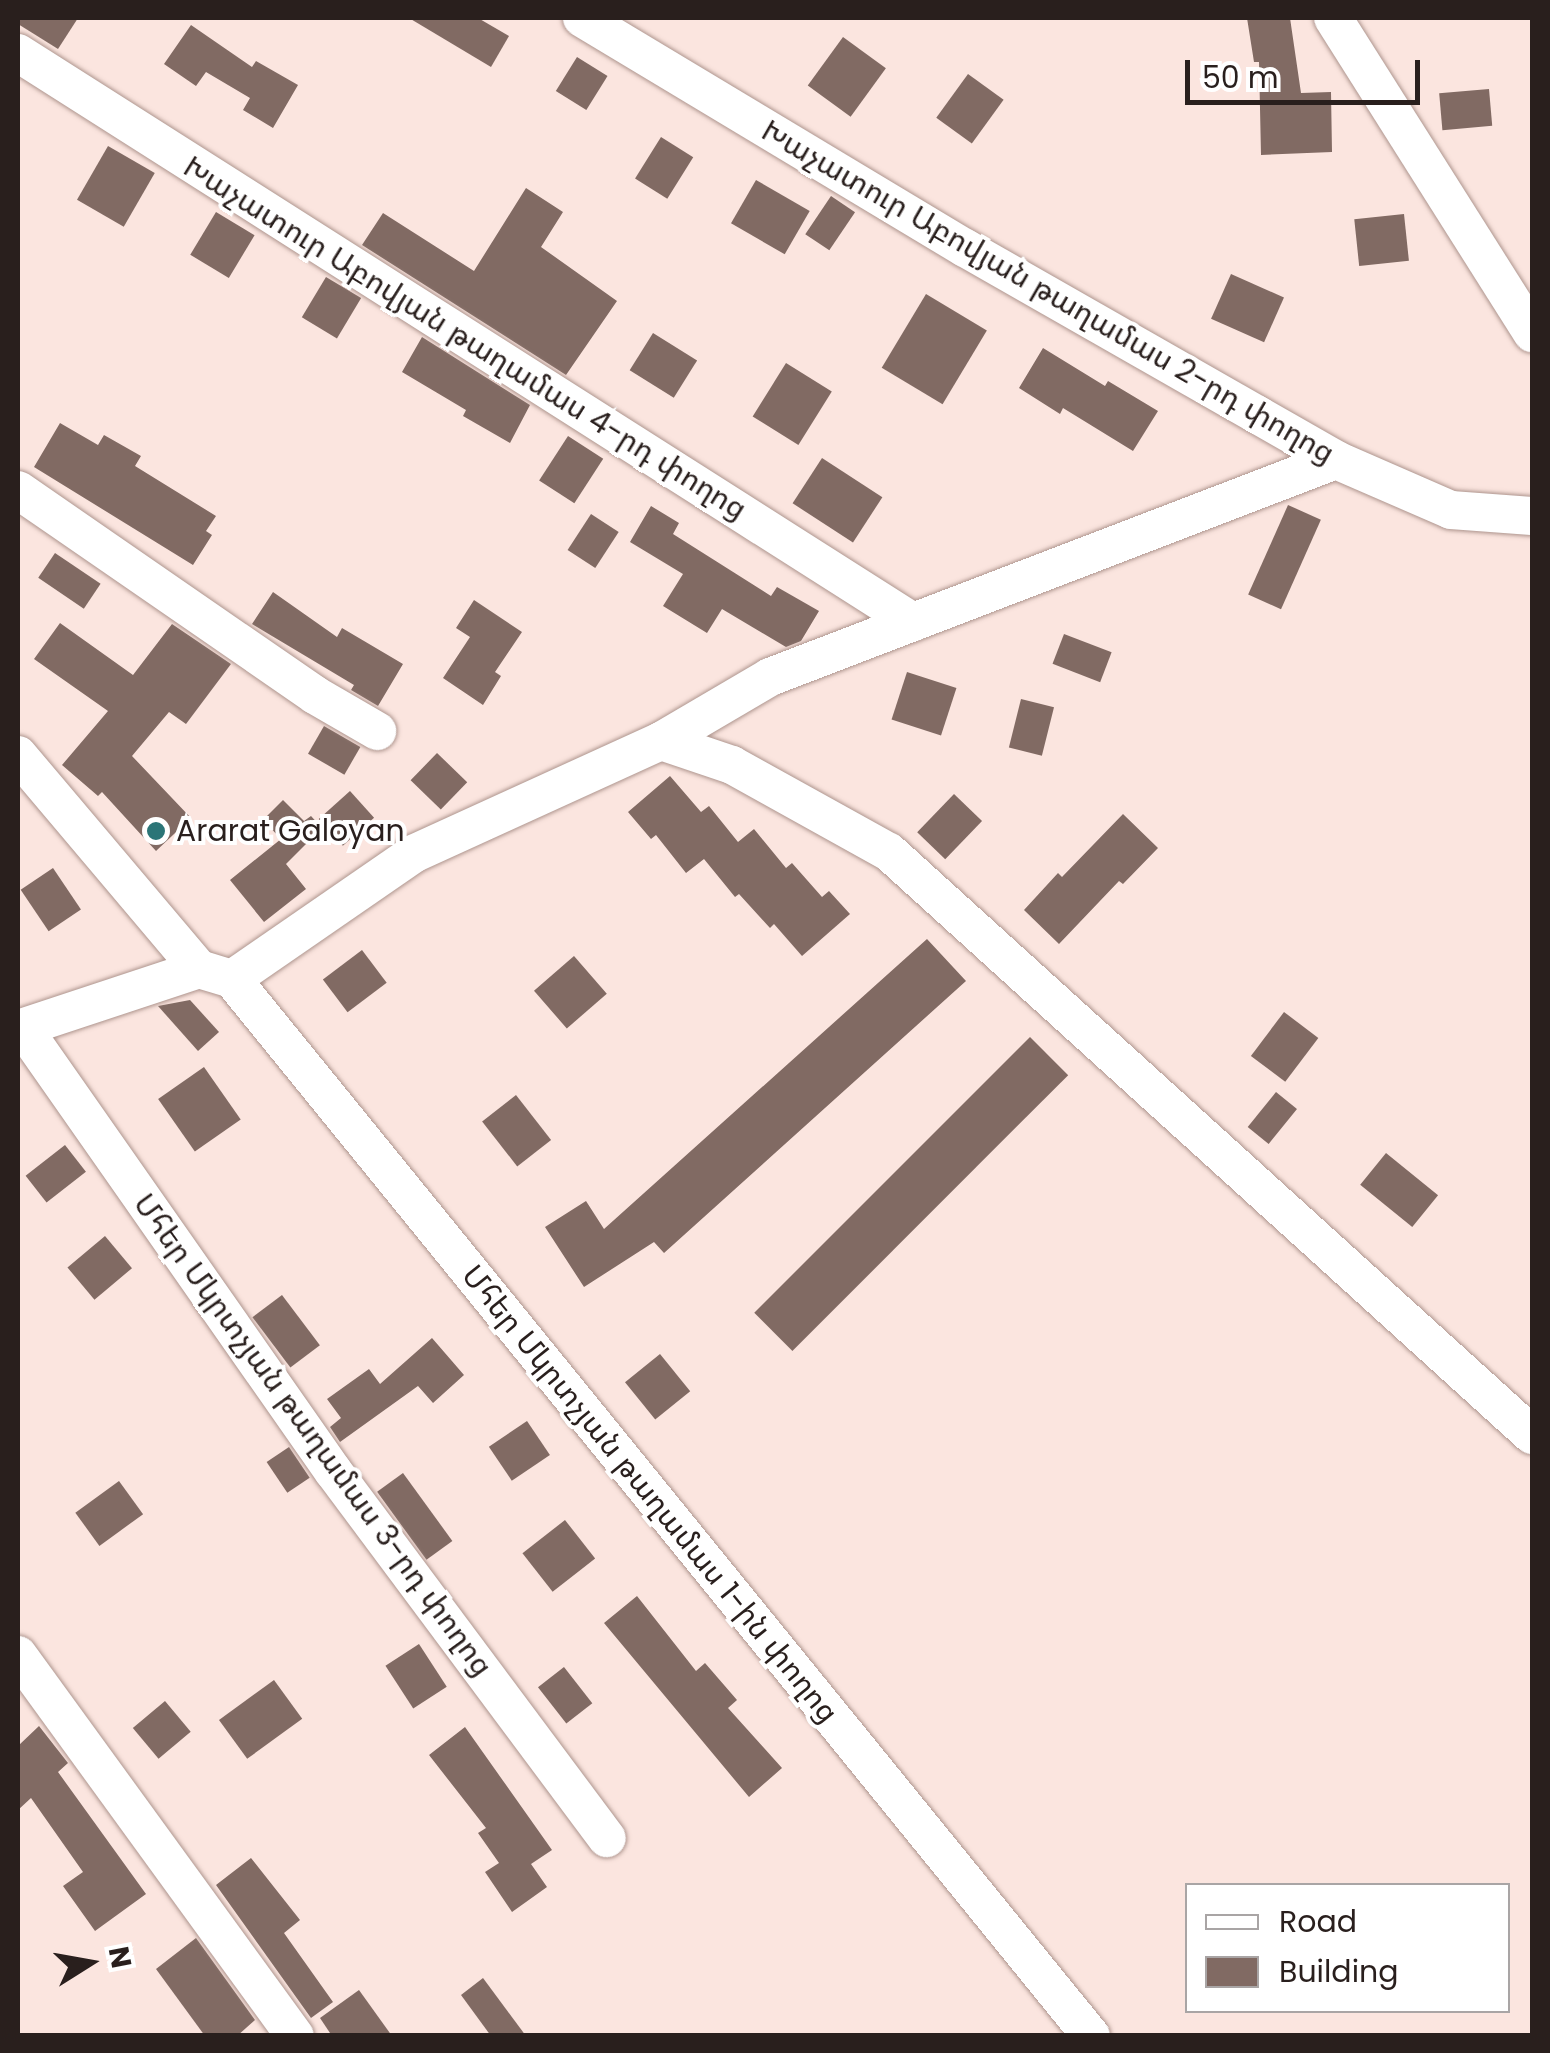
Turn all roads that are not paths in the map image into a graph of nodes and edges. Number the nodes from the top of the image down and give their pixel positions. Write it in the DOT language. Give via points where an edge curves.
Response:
graph roads {
  1 [pos="582,18"];
  2 [pos="1334,18"];
  3 [pos="18,54"];
  4 [pos="1532,333"];
  5 [pos="1336,460"];
  6 [pos="18,490"];
  7 [pos="1532,516"];
  8 [pos="913,622"];
  9 [pos="377,731"];
  10 [pos="661,741"];
  11 [pos="18,755"];
  12 [pos="215,974"];
  13 [pos="20,1028"];
  14 [pos="1532,1435"];
  15 [pos="18,1655"];
  16 [pos="607,1838"];
  17 [pos="296,2036"];
  18 [pos="1090,2036"];
  1 -- 5 [label="street, Խաչատուր Աբովյան թաղամաս 2-րդ փողոց"];
  2 -- 4 [label="street"];
  3 -- 8 [label="street, Խաչատուր Աբովյան թաղամաս 4-րդ փողոց"];
  5 -- 7 [label="street, Խաչատուր Աբովյան թաղամաս 2-րդ փողոց" via="1452,510"];
  5 -- 8 [label="street"];
  6 -- 9 [label="street"];
  8 -- 10 [label="street" via="770,677"];
  10 -- 12 [label="street" via="413,854"];
  10 -- 14 [label="street" via="732,765 889,852"];
  11 -- 12 [label="street, Մհեր Մկրտչյան թաղամաս 1-ին փողոց"];
  12 -- 13 [label="street"];
  12 -- 18 [label="street, Մհեր Մկրտչյան թաղամաս 1-ին փողոց"];
  13 -- 16 [label="street, Մհեր Մկրտչյան թաղամաս 3-րդ փողոց" via="333,1471"];
  15 -- 17 [label="street"];
}
